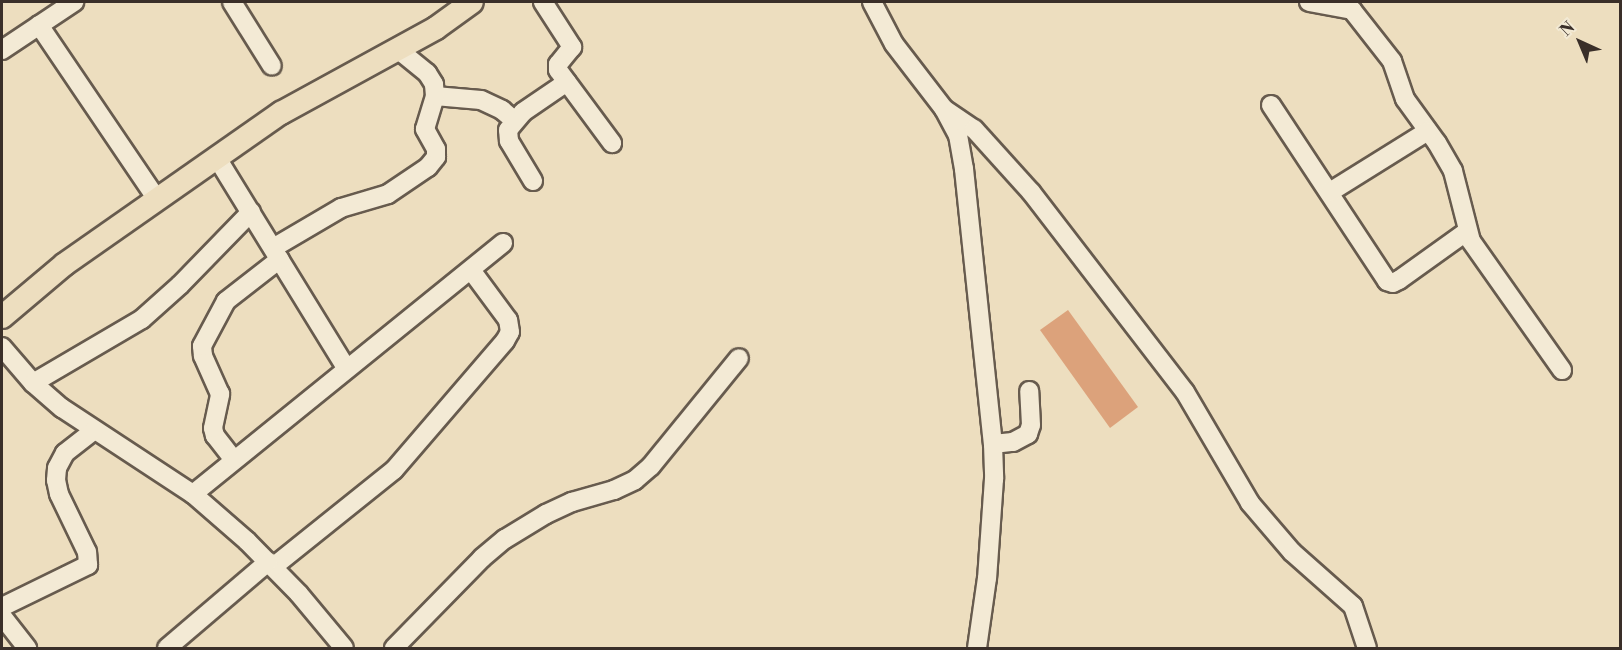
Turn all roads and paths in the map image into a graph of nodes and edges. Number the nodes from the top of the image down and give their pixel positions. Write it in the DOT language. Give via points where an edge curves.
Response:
graph roads {
  1 [pos="74,2"];
  2 [pos="232,2"];
  3 [pos="469,2"];
  4 [pos="543,2"];
  5 [pos="872,2"];
  6 [pos="1309,2"];
  7 [pos="1329,3"];
  8 [pos="39,25"];
  9 [pos="397,49"];
  10 [pos="2,51"];
  11 [pos="272,66"];
  12 [pos="567,82"];
  13 [pos="435,96"];
  14 [pos="1271,105"];
  15 [pos="944,109"];
  16 [pos="514,120"];
  17 [pos="1428,131"];
  18 [pos="612,143"];
  19 [pos="217,158"];
  20 [pos="533,181"];
  21 [pos="1330,192"];
  22 [pos="158,199"];
  23 [pos="251,212"];
  24 [pos="1466,232"];
  25 [pos="503,243"];
  26 [pos="276,253"];
  27 [pos="471,270"];
  28 [pos="2,317"];
  29 [pos="2,347"];
  30 [pos="739,358"];
  31 [pos="346,368"];
  32 [pos="1562,370"];
  33 [pos="33,383"];
  34 [pos="1029,391"];
  35 [pos="94,430"];
  36 [pos="993,444"];
  37 [pos="234,460"];
  38 [pos="193,494"];
  39 [pos="270,564"];
  40 [pos="2,607"];
  41 [pos="2,616"];
  42 [pos="27,648"];
  43 [pos="167,648"];
  44 [pos="344,648"];
  45 [pos="394,648"];
  46 [pos="977,648"];
  47 [pos="1367,648"];
  1 -- 8 [label="street"];
  2 -- 11 [label="street"];
  3 -- 9 [label="main road"];
  4 -- 12 [label="street" via="572,47 558,63"];
  5 -- 15 [label="street" via="894,44"];
  6 -- 7 [label="street"];
  7 -- 17 [label="street" via="1352,10 1363,21 1392,61 1405,99"];
  8 -- 10 [label="street"];
  8 -- 22 [label="street"];
  9 -- 13 [label="street" via="427,74 434,84"];
  9 -- 19 [label="main road" via="281,113"];
  12 -- 16 [label="street"];
  12 -- 18 [label="street"];
  13 -- 16 [label="street" via="481,100"];
  13 -- 26 [label="street" via="425,129 436,157 428,167 387,194 341,208"];
  14 -- 21 [label="street"];
  15 -- 36 [label="street" via="958,135 964,169"];
  15 -- 47 [label="street" via="974,129 1030,192 1185,392 1250,504 1292,552 1353,606"];
  16 -- 20 [label="street" via="508,130 510,141"];
  17 -- 21 [label="street"];
  17 -- 24 [label="street" via="1453,171"];
  19 -- 22 [label="main road"];
  19 -- 23 [label="street"];
  21 -- 24 [label="street" via="1382,274 1393,283"];
  22 -- 28 [label="main road" via="65,264"];
  23 -- 26 [label="street"];
  23 -- 33 [label="street" via="142,319"];
  24 -- 32 [label="street"];
  25 -- 27 [label="street"];
  26 -- 31 [label="street"];
  26 -- 37 [label="street" via="226,301 202,346 220,394 215,436"];
  27 -- 31 [label="street"];
  27 -- 39 [label="street" via="508,320 510,332 506,341 394,470"];
  29 -- 33 [label="street"];
  30 -- 45 [label="street" via="651,466 635,480 572,502 505,539"];
  31 -- 37 [label="street"];
  33 -- 35 [label="street"];
  34 -- 36 [label="street" via="1028,434 1013,442"];
  35 -- 38 [label="street"];
  35 -- 40 [label="street" via="65,453 56,480 87,552 88,565"];
  36 -- 46 [label="street" via="992,525"];
  37 -- 38 [label="street"];
  38 -- 39 [label="street"];
  39 -- 43 [label="street"];
  39 -- 44 [label="street"];
  41 -- 42 [label="street"];
}
